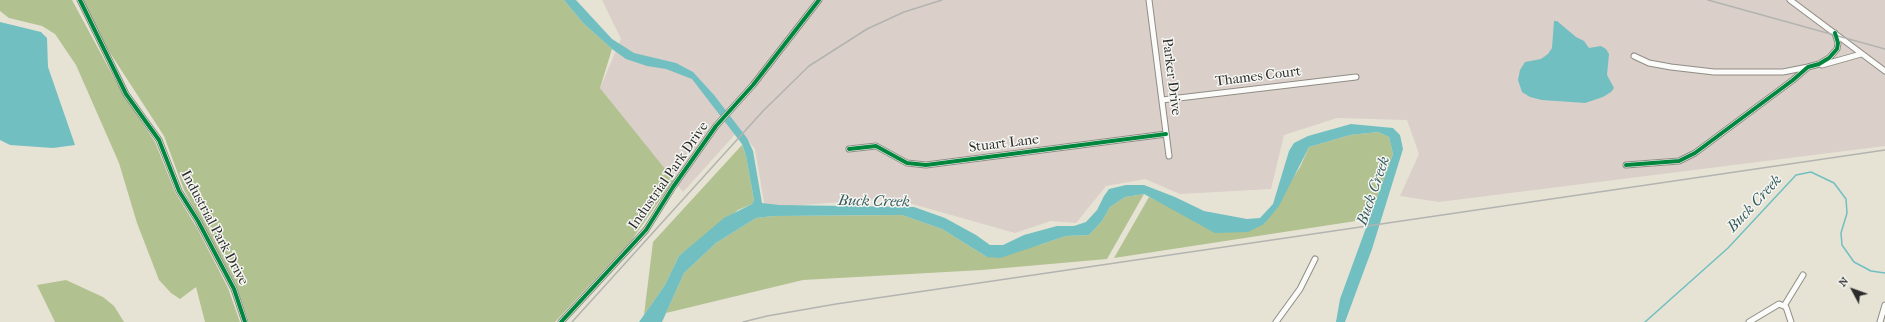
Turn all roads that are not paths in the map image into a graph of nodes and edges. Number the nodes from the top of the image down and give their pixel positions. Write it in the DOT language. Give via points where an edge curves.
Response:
graph roads {
  1 [pos="80,0"];
  2 [pos="819,0"];
  3 [pos="1149,0"];
  4 [pos="1790,0"];
  5 [pos="1835,33"];
  6 [pos="1861,54"];
  7 [pos="1634,56"];
  8 [pos="1808,67"];
  9 [pos="1885,71"];
  10 [pos="1356,77"];
  11 [pos="1162,100"];
  12 [pos="1166,134"];
  13 [pos="849,149"];
  14 [pos="1169,156"];
  15 [pos="1626,165"];
  16 [pos="1315,259"];
  17 [pos="1803,275"];
  18 [pos="1885,305"];
  19 [pos="1784,306"];
  20 [pos="244,322"];
  21 [pos="561,322"];
  22 [pos="1276,322"];
  23 [pos="1749,322"];
  24 [pos="1790,322"];
  25 [pos="1880,322"];
  1 -- 20 [label="street, Industrial Park Drive" via="126,94 158,140 179,191 234,289"];
  2 -- 21 [label="street, Industrial Park Drive" via="753,85 716,126 646,230"];
  3 -- 11 [label="street, Parker Drive"];
  4 -- 5 [label="street"];
  5 -- 6 [label="street"];
  5 -- 8 [label="street" via="1837,49 1819,64"];
  6 -- 8 [label="street"];
  6 -- 9 [label="street"];
  7 -- 8 [label="street" via="1657,64 1714,72 1783,72"];
  8 -- 15 [label="street" via="1695,153 1679,161"];
  10 -- 11 [label="street, Thames Court"];
  11 -- 12 [label="street, Parker Drive"];
  12 -- 13 [label="street, Stuart Lane" via="926,165 907,162 876,146"];
  12 -- 14 [label="street, Parker Drive"];
  16 -- 22 [label="street" via="1300,290"];
  17 -- 19 [label="street"];
  18 -- 25 [label="street"];
  19 -- 23 [label="street" via="1776,305"];
  19 -- 24 [label="street"];
}
